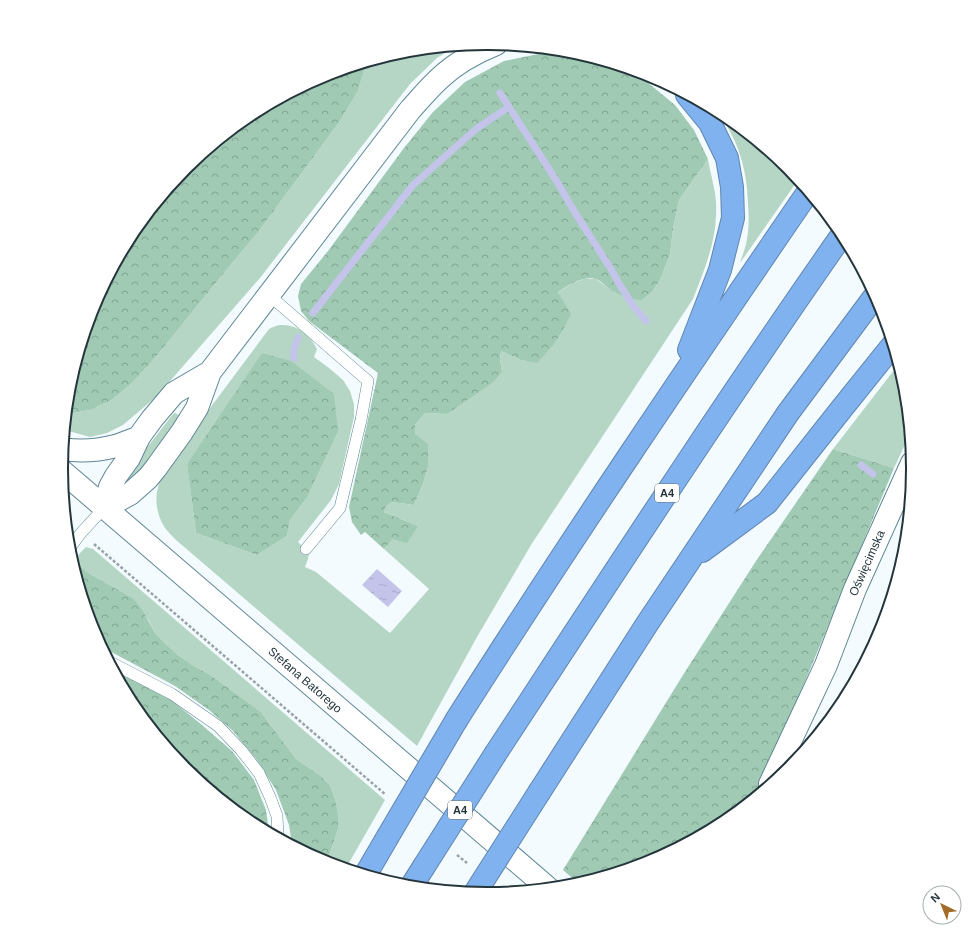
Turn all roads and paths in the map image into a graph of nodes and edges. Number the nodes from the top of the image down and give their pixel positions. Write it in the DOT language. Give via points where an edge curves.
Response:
graph roads {
  1 [pos="482,50"];
  2 [pos="696,106"];
  3 [pos="805,197"];
  4 [pos="838,241"];
  5 [pos="269,295"];
  6 [pos="871,302"];
  7 [pos="888,351"];
  8 [pos="210,372"];
  9 [pos="673,389"];
  10 [pos="139,437"];
  11 [pos="69,449"];
  12 [pos="68,477"];
  13 [pos="906,477"];
  14 [pos="104,508"];
  15 [pos="81,533"];
  16 [pos="75,541"];
  17 [pos="306,549"];
  18 [pos="689,560"];
  19 [pos="826,665"];
  20 [pos="119,667"];
  21 [pos="803,743"];
  22 [pos="777,770"];
  23 [pos="388,796"];
  24 [pos="278,831"];
  25 [pos="454,852"];
  26 [pos="472,867"];
  27 [pos="368,870"];
  28 [pos="415,880"];
  29 [pos="542,883"];
  30 [pos="479,887"];
  1 -- 5 [label="street" via="440,78 410,110"];
  2 -- 9 [label="highway" via="710,123 727,158 732,187 733,218 720,270"];
  3 -- 9 [label="highway"];
  4 -- 28 [label="highway, A4, bridge" via="669,490"];
  5 -- 8 [label="street"];
  5 -- 17 [label="lane" via="368,381 340,508"];
  6 -- 18 [label="highway" via="788,413"];
  7 -- 18 [label="highway" via="767,503"];
  8 -- 10 [label="street" via="174,393"];
  8 -- 14 [label="street" via="197,408 148,478 130,494"];
  9 -- 27 [label="highway, bridge" via="457,719"];
  10 -- 11 [label="street" via="116,446"];
  10 -- 14 [label="street" via="110,487"];
  12 -- 14 [label="street, Stefana Batorego"];
  13 -- 19 [label="street, Oświęcimska" via="855,589"];
  14 -- 15 [label="lane"];
  14 -- 29 [label="street, Stefana Batorego"];
  15 -- 16 [label="lane"];
  15 -- 23 [label="path"];
  18 -- 30 [label="highway, bridge"];
  19 -- 21 [label="street, Oświęcimska"];
  19 -- 22 [label="street, Oświęcimska"];
  20 -- 24 [label="lane" via="172,694 218,726 259,773 277,816"];
  25 -- 26 [label="path"];
}
